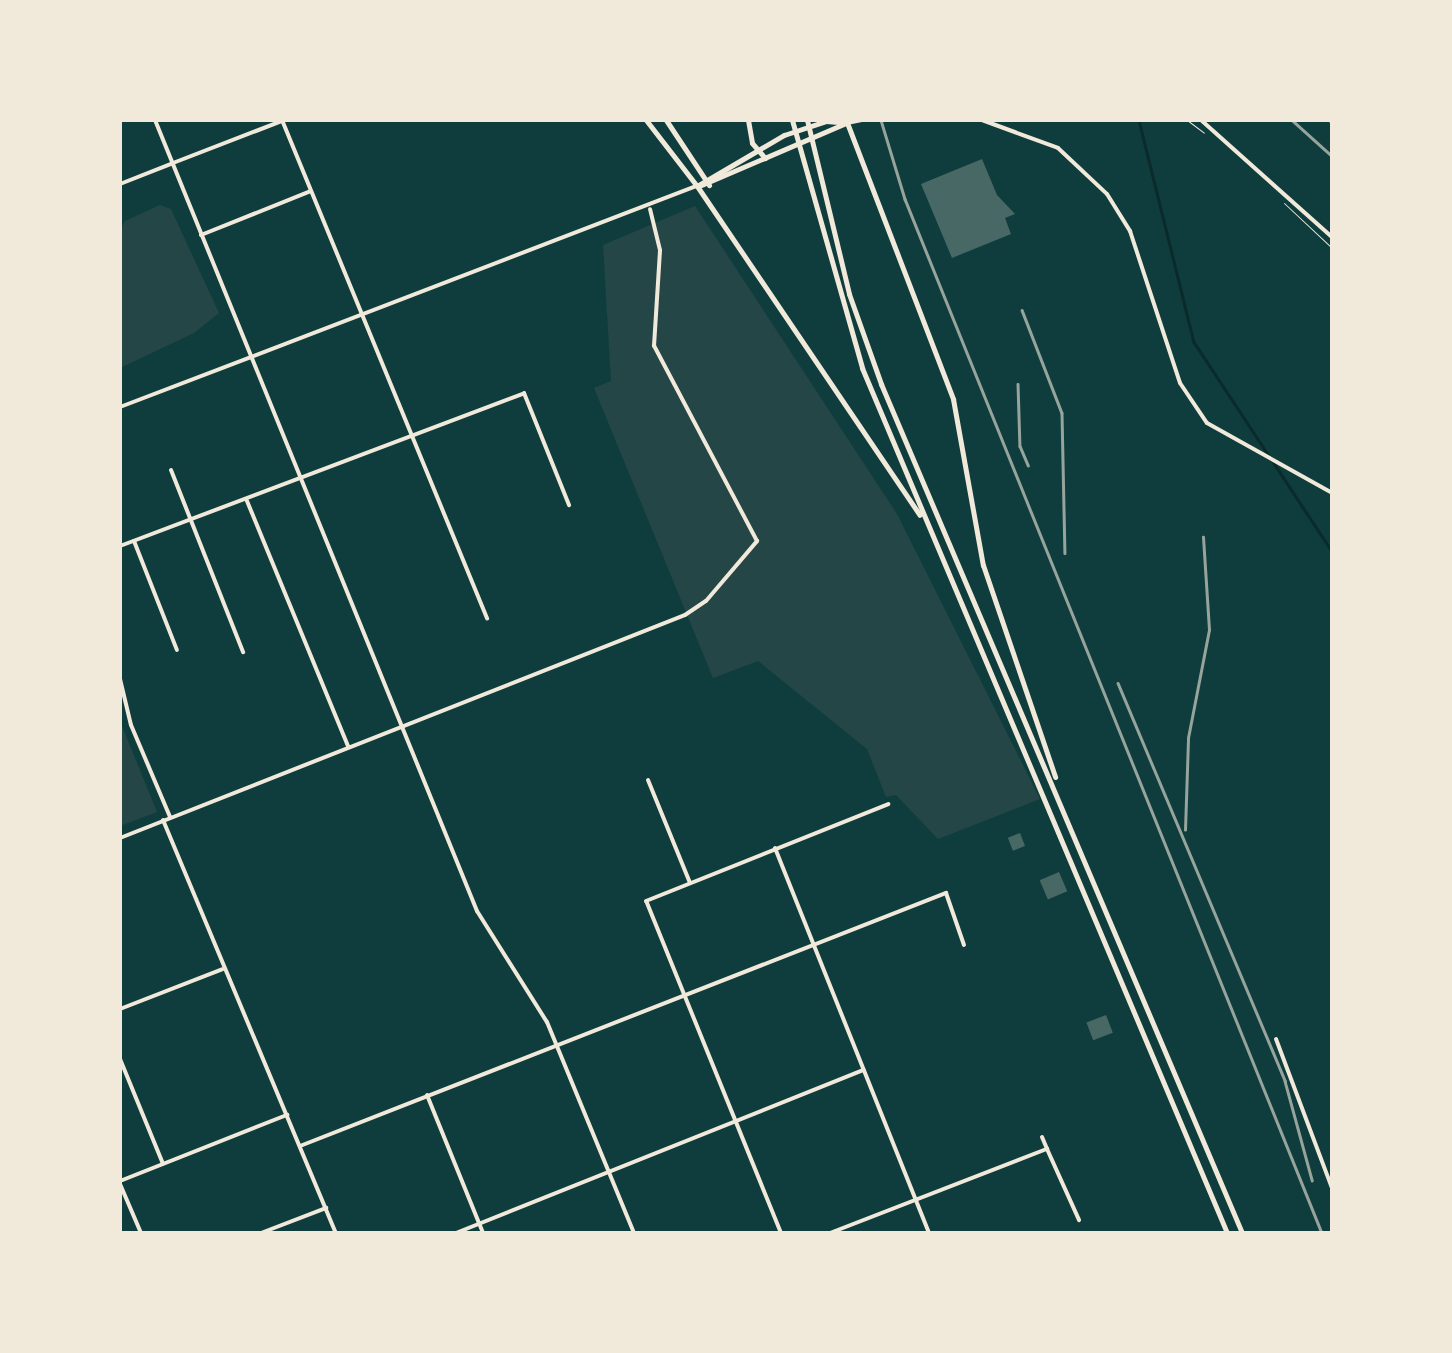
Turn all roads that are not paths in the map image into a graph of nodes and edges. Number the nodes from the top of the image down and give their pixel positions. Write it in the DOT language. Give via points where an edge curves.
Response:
graph roads {
  1 [pos="155,120"];
  2 [pos="646,120"];
  3 [pos="666,120"];
  4 [pos="748,120"];
  5 [pos="792,120"];
  6 [pos="806,120"];
  7 [pos="862,120"];
  8 [pos="982,120"];
  9 [pos="1201,120"];
  10 [pos="282,121"];
  11 [pos="847,121"];
  12 [pos="756,150"];
  13 [pos="765,158"];
  14 [pos="173,163"];
  15 [pos="704,177"];
  16 [pos="120,184"];
  17 [pos="709,185"];
  18 [pos="697,186"];
  19 [pos="311,191"];
  20 [pos="650,209"];
  21 [pos="201,235"];
  22 [pos="1332,236"];
  23 [pos="362,316"];
  24 [pos="251,357"];
  25 [pos="120,407"];
  26 [pos="412,436"];
  27 [pos="171,470"];
  28 [pos="300,478"];
  29 [pos="1332,493"];
  30 [pos="246,500"];
  31 [pos="570,505"];
  32 [pos="190,522"];
  33 [pos="931,534"];
  34 [pos="134,541"];
  35 [pos="120,546"];
  36 [pos="487,618"];
  37 [pos="177,650"];
  38 [pos="243,652"];
  39 [pos="120,680"];
  40 [pos="401,725"];
  41 [pos="348,746"];
  42 [pos="648,780"];
  43 [pos="1064,803"];
  44 [pos="888,804"];
  45 [pos="170,817"];
  46 [pos="163,820"];
  47 [pos="120,838"];
  48 [pos="775,848"];
  49 [pos="690,882"];
  50 [pos="813,944"];
  51 [pos="964,945"];
  52 [pos="223,969"];
  53 [pos="684,994"];
  54 [pos="120,1009"];
  55 [pos="1276,1039"];
  56 [pos="556,1045"];
  57 [pos="120,1059"];
  58 [pos="864,1070"];
  59 [pos="427,1094"];
  60 [pos="287,1115"];
  61 [pos="736,1122"];
  62 [pos="1042,1137"];
  63 [pos="300,1146"];
  64 [pos="1048,1150"];
  65 [pos="163,1164"];
  66 [pos="608,1172"];
  67 [pos="120,1182"];
  68 [pos="1332,1188"];
  69 [pos="916,1200"];
  70 [pos="326,1208"];
  71 [pos="1079,1220"];
  72 [pos="480,1224"];
  73 [pos="141,1233"];
  74 [pos="261,1233"];
  75 [pos="336,1233"];
  76 [pos="456,1233"];
  77 [pos="483,1233"];
  78 [pos="634,1233"];
  79 [pos="781,1233"];
  80 [pos="830,1233"];
  81 [pos="929,1233"];
  82 [pos="1227,1233"];
  83 [pos="1242,1233"];
  1 -- 14 [label="street"];
  2 -- 18 [label="main road"];
  3 -- 15 [label="main road"];
  4 -- 12 [label="main road"];
  5 -- 33 [label="main road" via="844,318"];
  6 -- 43 [label="main road" via="866,345"];
  7 -- 11 [label="street"];
  8 -- 29 [label="street" via="1058,148 1107,194 1139,255 1180,383 1195,409 1224,438"];
  9 -- 22 [label="street"];
  10 -- 14 [label="street"];
  10 -- 19 [label="street"];
  11 -- 12 [label="main road" via="826,121"];
  11 -- 13 [label="main road"];
  11 -- 43 [label="main road" via="953,400 983,565"];
  12 -- 13 [label="main road"];
  12 -- 15 [label="main road"];
  13 -- 17 [label="main road"];
  14 -- 16 [label="street"];
  14 -- 21 [label="street"];
  15 -- 17 [label="main road"];
  15 -- 18 [label="main road"];
  17 -- 18 [label="main road"];
  18 -- 20 [label="street"];
  18 -- 33 [label="main road" via="874,439"];
  19 -- 21 [label="street"];
  19 -- 23 [label="street"];
  20 -- 23 [label="street"];
  20 -- 40 [label="street" via="660,250 654,346 757,541 706,601 685,615"];
  21 -- 24 [label="street"];
  23 -- 24 [label="street"];
  23 -- 26 [label="street"];
  24 -- 25 [label="street"];
  24 -- 28 [label="street"];
  26 -- 28 [label="street"];
  26 -- 31 [label="street" via="524,392"];
  26 -- 36 [label="street"];
  27 -- 32 [label="street"];
  28 -- 30 [label="street"];
  28 -- 40 [label="street"];
  30 -- 32 [label="street"];
  30 -- 41 [label="street"];
  32 -- 34 [label="street"];
  32 -- 38 [label="street"];
  33 -- 82 [label="main road"];
  34 -- 35 [label="street"];
  34 -- 37 [label="street"];
  39 -- 45 [label="street" via="131,725"];
  40 -- 41 [label="street"];
  40 -- 56 [label="street" via="490,940"];
  41 -- 45 [label="street"];
  42 -- 49 [label="street"];
  43 -- 83 [label="main road"];
  44 -- 48 [label="street"];
  45 -- 46 [label="street"];
  46 -- 47 [label="street"];
  46 -- 52 [label="street"];
  48 -- 49 [label="street"];
  48 -- 50 [label="street"];
  49 -- 53 [label="street" via="646,900"];
  50 -- 51 [label="street" via="946,892"];
  50 -- 53 [label="street"];
  50 -- 58 [label="street"];
  52 -- 54 [label="street"];
  52 -- 60 [label="street"];
  53 -- 56 [label="street"];
  53 -- 61 [label="street"];
  55 -- 68 [label="street"];
  56 -- 59 [label="street"];
  56 -- 66 [label="street"];
  57 -- 65 [label="street"];
  58 -- 61 [label="street"];
  58 -- 69 [label="street"];
  59 -- 63 [label="street"];
  59 -- 72 [label="street"];
  60 -- 63 [label="street"];
  60 -- 65 [label="street"];
  61 -- 66 [label="street"];
  61 -- 79 [label="street"];
  62 -- 64 [label="street"];
  63 -- 70 [label="street"];
  64 -- 69 [label="street"];
  64 -- 71 [label="street"];
  65 -- 67 [label="street"];
  66 -- 72 [label="street"];
  66 -- 78 [label="street"];
  67 -- 73 [label="street"];
  69 -- 80 [label="street"];
  69 -- 81 [label="street"];
  70 -- 74 [label="street"];
  70 -- 75 [label="street"];
  72 -- 76 [label="street"];
  72 -- 77 [label="street"];
}
